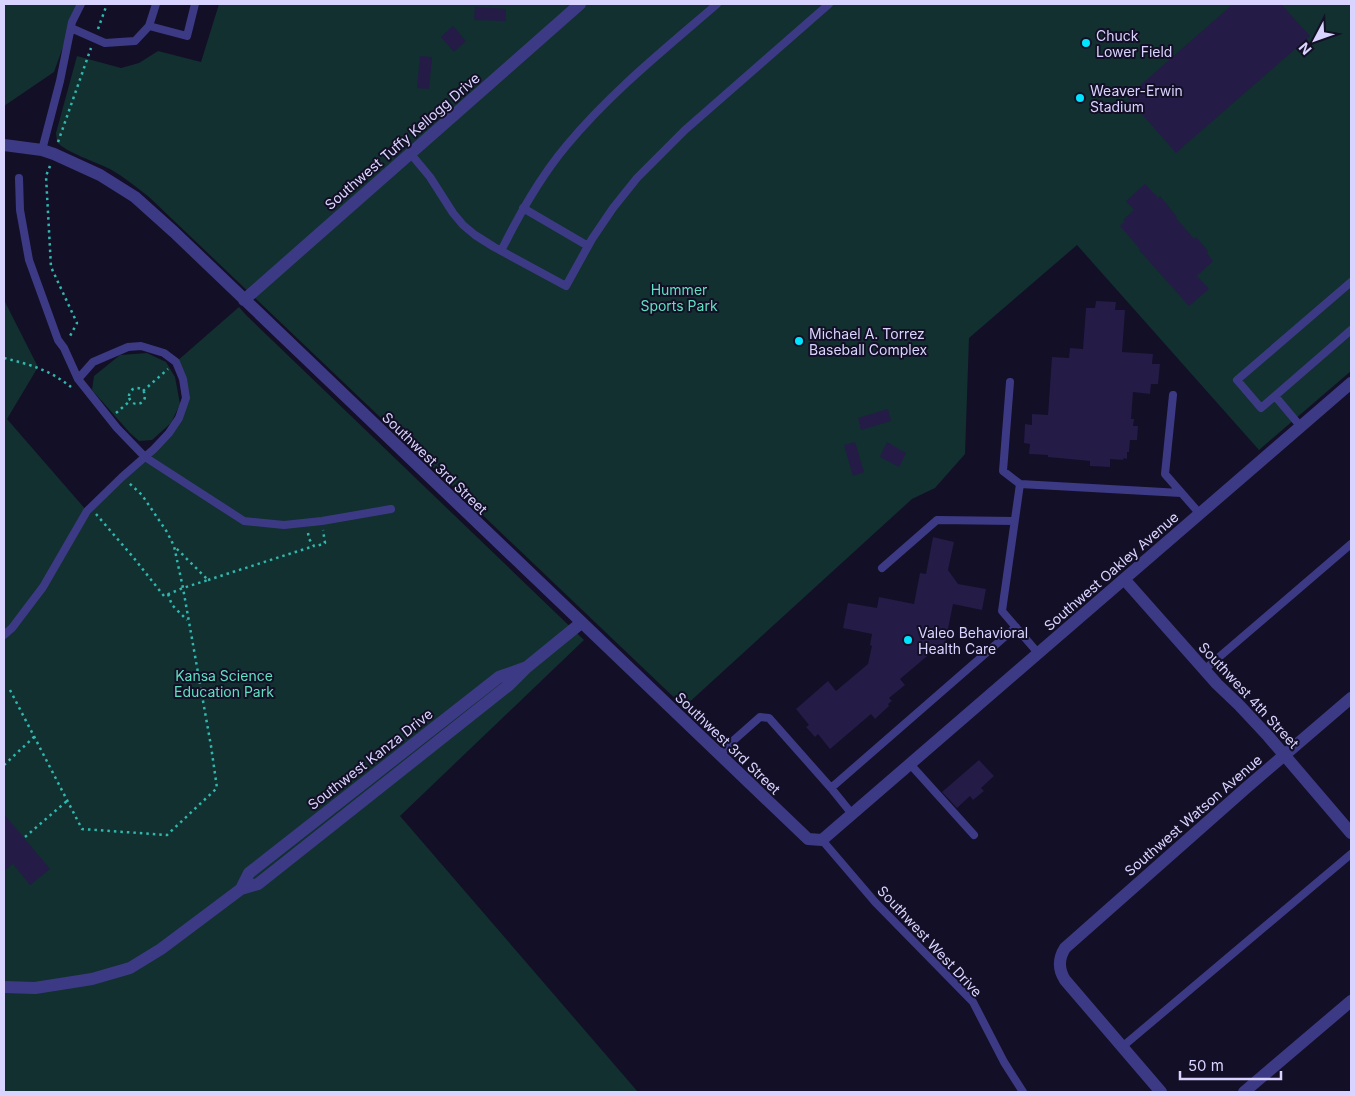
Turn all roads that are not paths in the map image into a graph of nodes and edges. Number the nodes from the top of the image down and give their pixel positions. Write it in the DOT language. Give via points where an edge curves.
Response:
graph roads {
  1 [pos="82,4"];
  2 [pos="156,4"];
  3 [pos="195,4"];
  4 [pos="580,4"];
  5 [pos="716,4"];
  6 [pos="829,4"];
  7 [pos="149,26"];
  8 [pos="71,28"];
  9 [pos="4,145"];
  10 [pos="48,152"];
  11 [pos="410,153"];
  12 [pos="19,178"];
  13 [pos="523,208"];
  14 [pos="588,246"];
  15 [pos="501,251"];
  16 [pos="1351,282"];
  17 [pos="244,300"];
  18 [pos="1351,330"];
  19 [pos="78,379"];
  20 [pos="1010,382"];
  21 [pos="1351,383"];
  22 [pos="1173,395"];
  23 [pos="1275,396"];
  24 [pos="1301,427"];
  25 [pos="145,457"];
  26 [pos="1020,484"];
  27 [pos="1181,493"];
  28 [pos="391,509"];
  29 [pos="1200,514"];
  30 [pos="1014,522"];
  31 [pos="1351,544"];
  32 [pos="882,568"];
  33 [pos="1124,579"];
  34 [pos="581,623"];
  35 [pos="1016,627"];
  36 [pos="4,635"];
  37 [pos="1038,653"];
  38 [pos="1204,670"];
  39 [pos="1351,698"];
  40 [pos="720,755"];
  41 [pos="1284,755"];
  42 [pos="910,764"];
  43 [pos="831,788"];
  44 [pos="852,814"];
  45 [pos="1351,833"];
  46 [pos="974,835"];
  47 [pos="822,840"];
  48 [pos="1351,854"];
  49 [pos="4,987"];
  50 [pos="1351,1000"];
  51 [pos="1122,1047"];
  52 [pos="1023,1092"];
  53 [pos="1161,1092"];
  54 [pos="1244,1092"];
  1 -- 8 [label="lane"];
  2 -- 7 [label="lane"];
  3 -- 7 [label="lane" via="188,36"];
  4 -- 11 [label="street, Southwest Tuffy Kellogg Drive"];
  5 -- 13 [label="lane" via="595,115 567,145"];
  6 -- 14 [label="lane" via="662,152 613,208"];
  7 -- 8 [label="lane" via="135,41 105,43"];
  8 -- 10 [label="lane"];
  9 -- 10 [label="street, Southwest 3rd Street"];
  10 -- 17 [label="street, Southwest 3rd Street" via="100,175 135,198"];
  11 -- 15 [label="lane" via="463,225"];
  11 -- 17 [label="street, Southwest Tuffy Kellogg Drive"];
  12 -- 19 [label="lane" via="20,210 29,260 58,340"];
  13 -- 14 [label="lane"];
  13 -- 15 [label="lane"];
  14 -- 15 [label="lane" via="566,286"];
  16 -- 23 [label="lane" via="1237,380 1261,408"];
  17 -- 34 [label="street, Southwest 3rd Street"];
  18 -- 23 [label="lane"];
  19 -- 25 [label="lane"];
  19 -- 25 [label="lane" via="93,362 128,347 152,348 176,362 186,398 169,434"];
  20 -- 26 [label="lane" via="1003,471"];
  21 -- 24 [label="street, Southwest Oakley Avenue"];
  22 -- 27 [label="lane" via="1166,474"];
  23 -- 24 [label="lane"];
  24 -- 29 [label="street, Southwest Oakley Avenue"];
  25 -- 28 [label="lane" via="244,521 284,525"];
  25 -- 36 [label="lane" via="87,511 44,587"];
  26 -- 27 [label="lane"];
  26 -- 30 [label="lane"];
  27 -- 29 [label="lane"];
  29 -- 33 [label="street, Southwest Oakley Avenue"];
  30 -- 32 [label="lane" via="937,520"];
  30 -- 35 [label="lane" via="1002,611"];
  31 -- 38 [label="lane"];
  33 -- 37 [label="street, Southwest Oakley Avenue"];
  33 -- 38 [label="street, Southwest 4th Street"];
  34 -- 40 [label="street, Southwest 3rd Street"];
  34 -- 49 [label="street, Southwest Kanza Drive" via="509,685 258,884 241,889 161,949 130,968 92,978 36,988"];
  35 -- 37 [label="lane"];
  35 -- 43 [label="lane"];
  37 -- 42 [label="street, Southwest Oakley Avenue"];
  38 -- 41 [label="street, Southwest 4th Street"];
  39 -- 41 [label="street, Southwest Watson Avenue"];
  40 -- 43 [label="lane" via="760,717 769,718"];
  40 -- 47 [label="street, Southwest 3rd Street" via="808,839"];
  41 -- 45 [label="street, Southwest 4th Street"];
  41 -- 51 [label="street, Southwest Watson Avenue" via="1065,948 1060,958 1064,980"];
  42 -- 44 [label="street, Southwest Oakley Avenue"];
  42 -- 46 [label="lane"];
  43 -- 44 [label="lane"];
  44 -- 47 [label="street, Southwest Oakley Avenue"];
  47 -- 52 [label="lane, Southwest West Drive" via="875,902 972,1002"];
  48 -- 51 [label="lane"];
  50 -- 54 [label="street"];
  51 -- 53 [label="street"];
}
